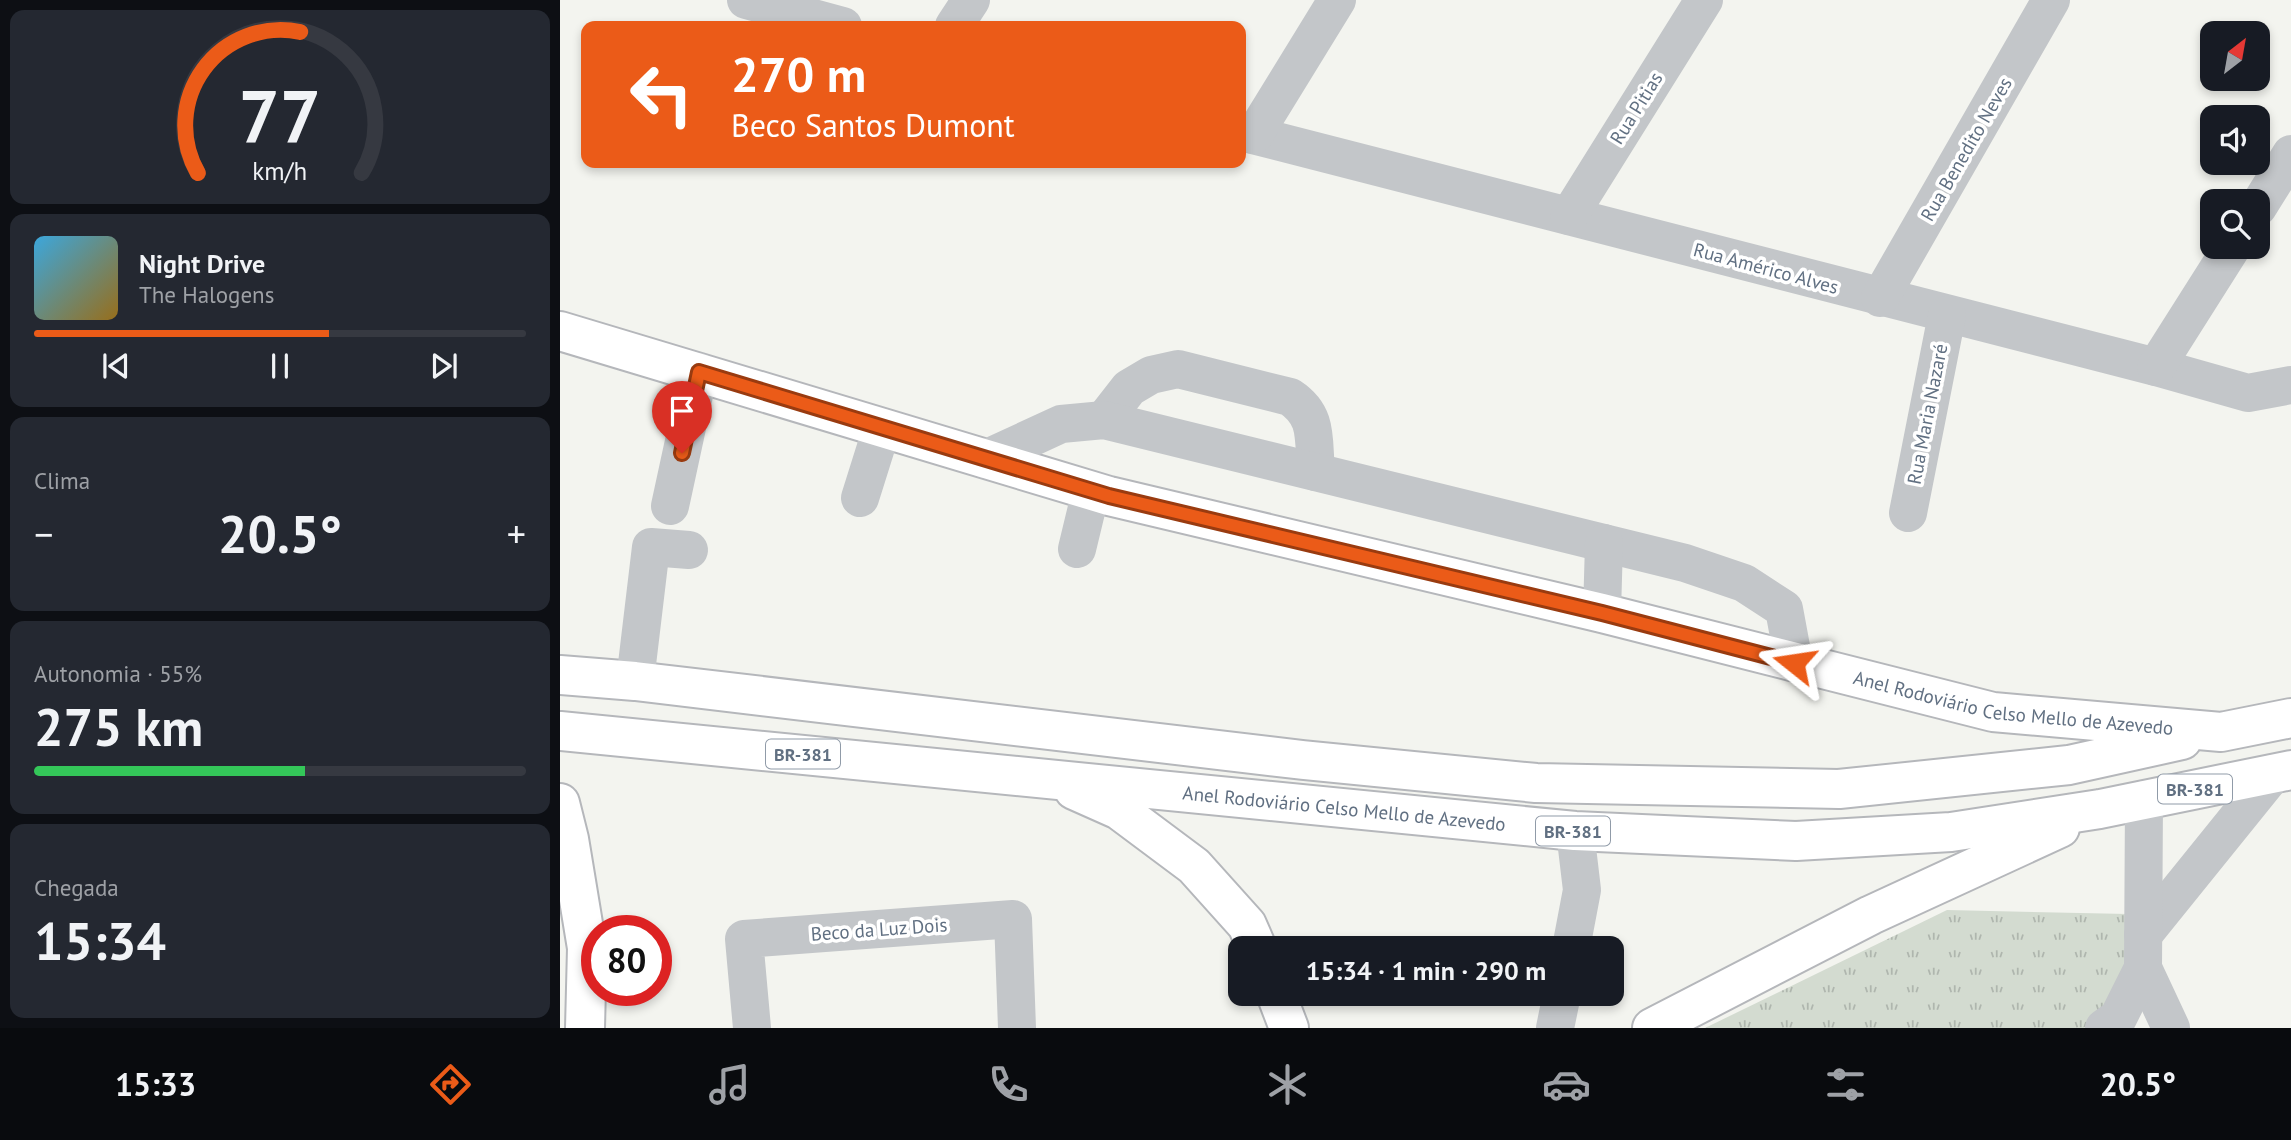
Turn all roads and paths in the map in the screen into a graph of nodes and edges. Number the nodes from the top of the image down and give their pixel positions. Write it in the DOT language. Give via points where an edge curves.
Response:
graph roads {
  1 [pos="746,0"];
  2 [pos="971,0"];
  3 [pos="1337,0"];
  4 [pos="1704,0"];
  5 [pos="2051,0"];
  6 [pos="824,21"];
  7 [pos="957,21"];
  8 [pos="1247,134"];
  9 [pos="2291,154"];
  10 [pos="2269,189"];
  11 [pos="1569,216"];
  12 [pos="2224,259"];
  13 [pos="1880,298"];
  14 [pos="1947,315"];
  15 [pos="560,331"];
  16 [pos="2156,367"];
  17 [pos="699,372"];
  18 [pos="2291,385"];
  19 [pos="1104,420"];
  20 [pos="882,428"];
  21 [pos="985,459"];
  22 [pos="1316,472"];
  23 [pos="1091,491"];
  24 [pos="860,498"];
  25 [pos="670,506"];
  26 [pos="1908,513"];
  27 [pos="1604,543"];
  28 [pos="1077,549"];
  29 [pos="689,550"];
  30 [pos="1602,613"];
  31 [pos="1794,663"];
  32 [pos="560,675"];
  33 [pos="635,681"];
  34 [pos="2291,718"];
  35 [pos="560,731"];
  36 [pos="2221,732"];
  37 [pos="2282,772"];
  38 [pos="1047,777"];
  39 [pos="2144,800"];
  40 [pos="560,803"];
  41 [pos="2100,809"];
  42 [pos="1575,831"];
  43 [pos="1252,936"];
  44 [pos="1573,936"];
  45 [pos="2143,952"];
  46 [pos="1281,1006"];
  47 [pos="1560,1006"];
  48 [pos="585,1028"];
  49 [pos="752,1028"];
  50 [pos="1017,1028"];
  51 [pos="1289,1028"];
  52 [pos="1555,1028"];
  53 [pos="1652,1028"];
  54 [pos="2104,1028"];
  55 [pos="2171,1028"];
  1 -- 6 [label="street"];
  2 -- 7 [label="street"];
  3 -- 8 [label="street"];
  4 -- 11 [label="street, Rua Pitias"];
  5 -- 13 [label="street, Rua Benedito Neves"];
  8 -- 11 [label="street, Rua Américo Alves"];
  9 -- 10 [label="street"];
  11 -- 13 [label="street, Rua Américo Alves"];
  12 -- 16 [label="street"];
  13 -- 14 [label="street, Rua Américo Alves"];
  14 -- 16 [label="street, Rua Américo Alves"];
  14 -- 26 [label="street, Rua Maria Nazaré"];
  15 -- 17 [label="highway, Anel Rodoviário Celso Mello de Azevedo"];
  16 -- 18 [label="street, Rua Américo Alves" via="2248,393"];
  17 -- 20 [label="highway, Anel Rodoviário Celso Mello de Azevedo"];
  17 -- 25 [label="street"];
  19 -- 21 [label="street" via="1061,424"];
  19 -- 22 [label="street"];
  19 -- 22 [label="street" via="1129,388 1151,375 1178,369 1290,397 1302,405 1311,418"];
  20 -- 21 [label="highway, Anel Rodoviário Celso Mello de Azevedo"];
  20 -- 24 [label="street"];
  21 -- 23 [label="highway, Anel Rodoviário Celso Mello de Azevedo"];
  22 -- 27 [label="street"];
  23 -- 28 [label="street"];
  23 -- 30 [label="highway, Anel Rodoviário Celso Mello de Azevedo"];
  27 -- 30 [label="street"];
  27 -- 31 [label="street" via="1744,583 1784,609"];
  29 -- 33 [label="street" via="651,547"];
  30 -- 31 [label="highway, Anel Rodoviário Celso Mello de Azevedo"];
  31 -- 36 [label="highway, Anel Rodoviário Celso Mello de Azevedo" via="1993,712"];
  32 -- 33 [label="highway"];
  33 -- 36 [label="highway" via="1536,783 1839,789 2069,765"];
  34 -- 36 [label="highway, Anel Rodoviário Celso Mello de Azevedo"];
  35 -- 38 [label="highway, Anel Rodoviário Celso Mello de Azevedo / BR-381"];
  37 -- 39 [label="highway, Anel Rodoviário Celso Mello de Azevedo / BR-381"];
  37 -- 45 [label="street"];
  38 -- 42 [label="highway, Anel Rodoviário Celso Mello de Azevedo / BR-381"];
  38 -- 43 [label="highway" via="1119,810 1194,866"];
  39 -- 41 [label="highway, Anel Rodoviário Celso Mello de Azevedo / BR-381"];
  39 -- 45 [label="street"];
  40 -- 48 [label="highway" via="587,948"];
  41 -- 42 [label="highway, Anel Rodoviário Celso Mello de Azevedo / BR-381" via="1951,832 1796,841"];
  41 -- 53 [label="highway" via="1871,915"];
  42 -- 44 [label="street" via="1582,890"];
  45 -- 54 [label="street" via="2118,1017"];
  45 -- 55 [label="street"];
  46 -- 51 [label="highway"];
  47 -- 52 [label="street"];
  49 -- 50 [label="street, Beco da Luz Dois" via="744,939 1013,919"];
}
